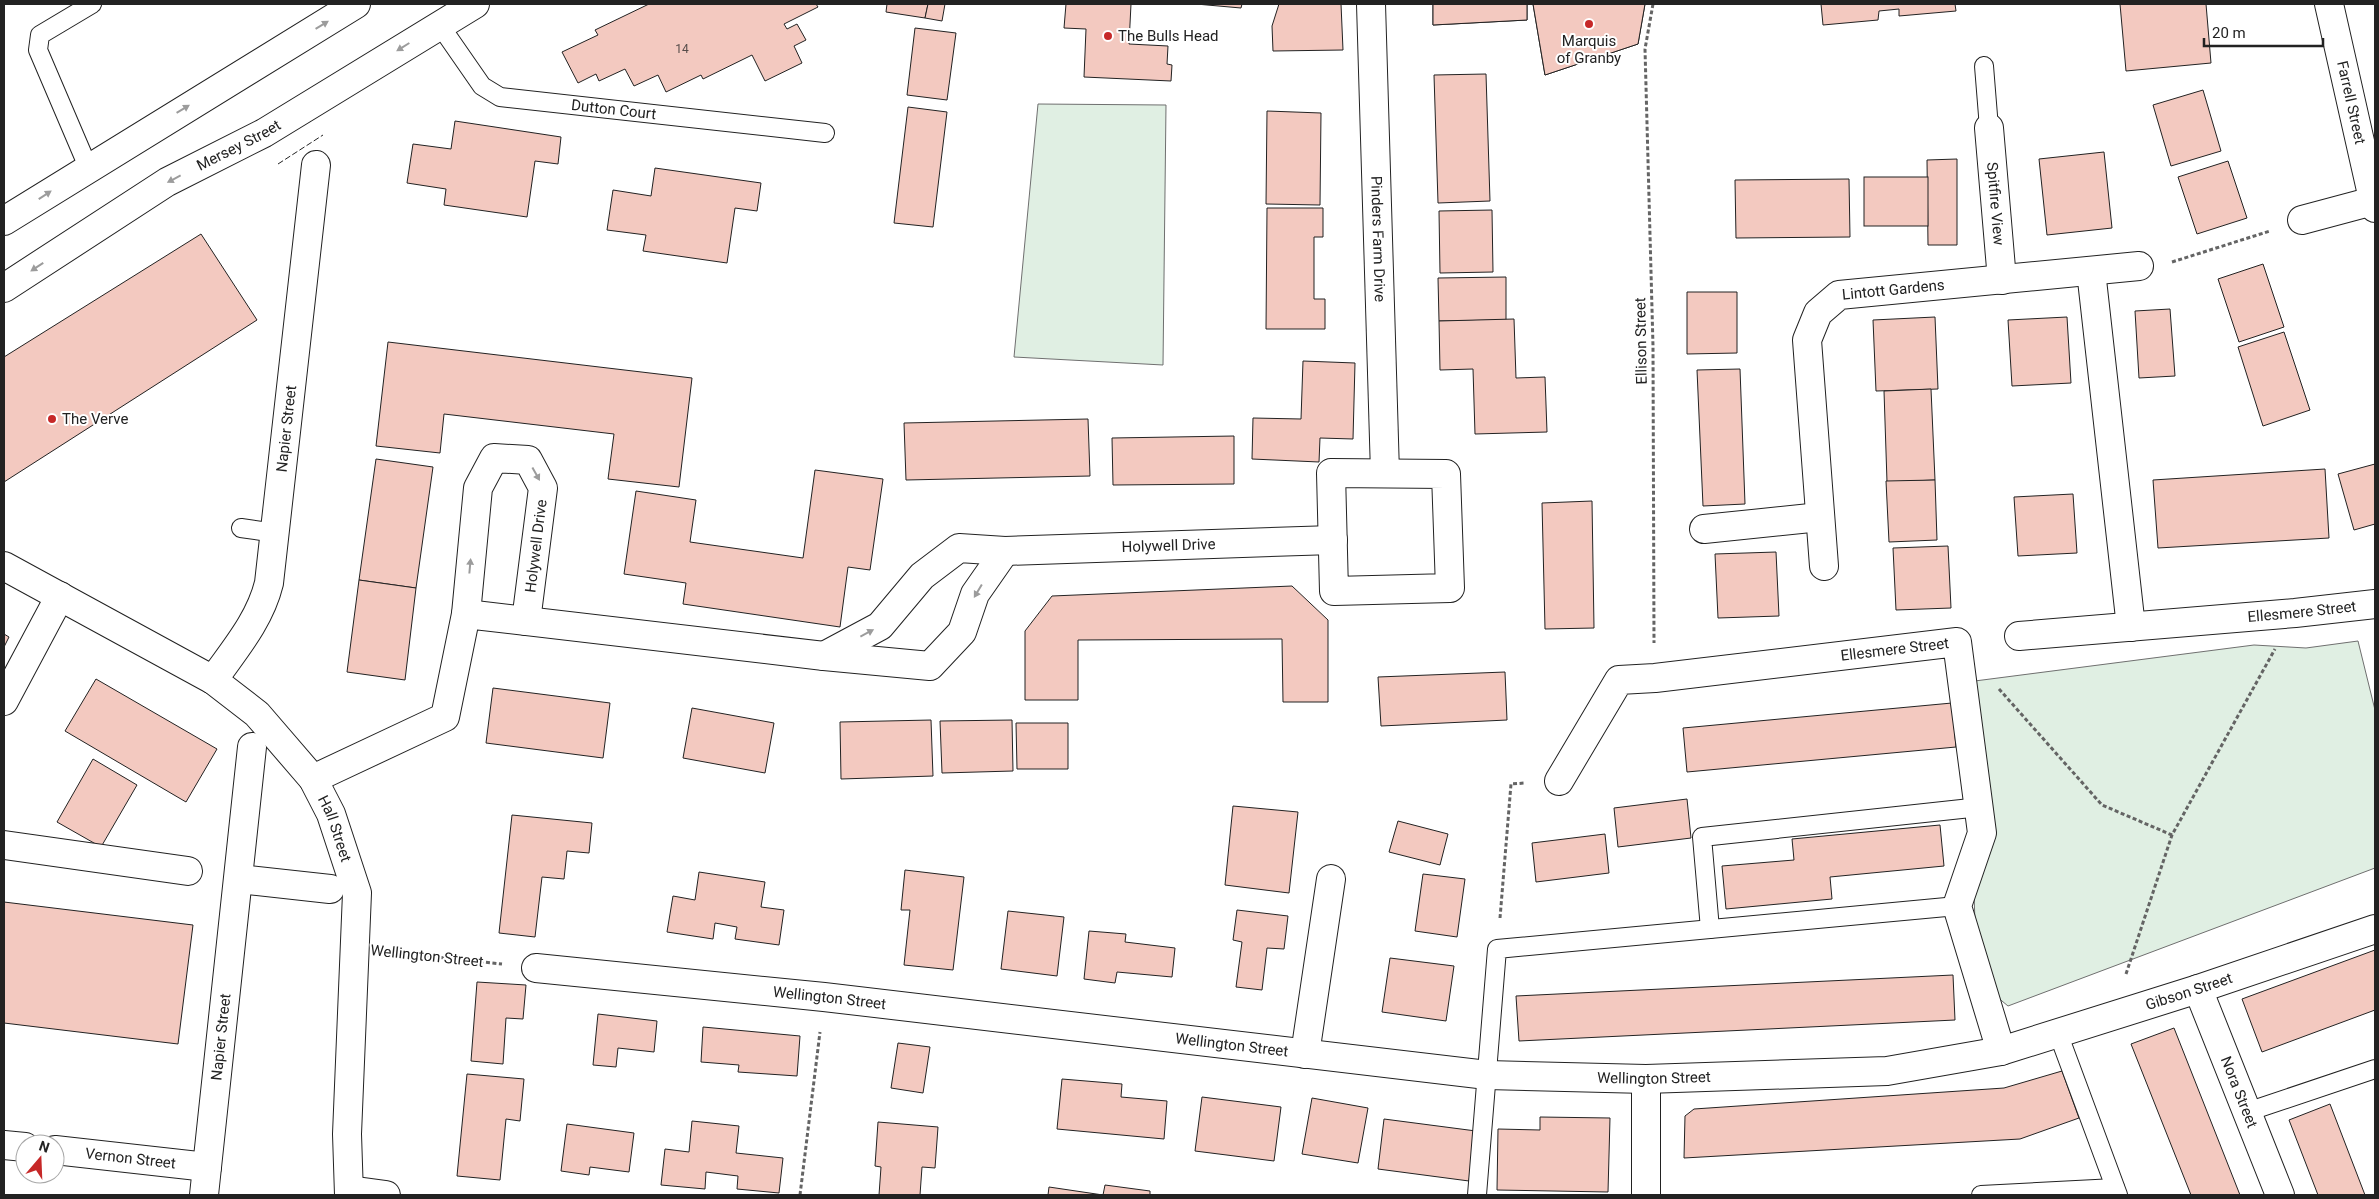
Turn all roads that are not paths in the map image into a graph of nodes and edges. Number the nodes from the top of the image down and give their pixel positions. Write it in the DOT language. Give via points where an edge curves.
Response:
graph roads {
  1 [pos="92,4"];
  2 [pos="356,4"];
  3 [pos="474,4"];
  4 [pos="1371,4"];
  5 [pos="2329,4"];
  6 [pos="439,24"];
  7 [pos="1984,66"];
  8 [pos="1989,128"];
  9 [pos="825,133"];
  10 [pos="316,165"];
  11 [pos="88,167"];
  12 [pos="2374,204"];
  13 [pos="2302,220"];
  14 [pos="4,221"];
  15 [pos="2139,266"];
  16 [pos="2090,272"];
  17 [pos="2002,280"];
  18 [pos="4,288"];
  19 [pos="1385,473"];
  20 [pos="1820,517"];
  21 [pos="241,528"];
  22 [pos="1704,529"];
  23 [pos="275,533"];
  24 [pos="1333,540"];
  25 [pos="1005,551"];
  26 [pos="4,566"];
  27 [pos="1824,566"];
  28 [pos="60,596"];
  29 [pos="2375,604"];
  30 [pos="466,614"];
  31 [pos="526,621"];
  32 [pos="2131,627"];
  33 [pos="2019,636"];
  34 [pos="824,656"];
  35 [pos="213,680"];
  36 [pos="4,701"];
  37 [pos="252,747"];
  38 [pos="313,779"];
  39 [pos="1559,781"];
  40 [pos="1980,807"];
  41 [pos="4,845"];
  42 [pos="188,871"];
  43 [pos="239,879"];
  44 [pos="1331,879"];
  45 [pos="330,889"];
  46 [pos="1957,906"];
  47 [pos="1710,929"];
  48 [pos="2375,929"];
  49 [pos="536,968"];
  50 [pos="2198,989"];
  51 [pos="2058,1033"];
  52 [pos="2001,1051"];
  53 [pos="1305,1054"];
  54 [pos="2375,1069"];
  55 [pos="1487,1075"];
  56 [pos="1646,1080"];
  57 [pos="2247,1112"];
  58 [pos="65,1151"];
  59 [pos="207,1167"];
  60 [pos="2117,1192"];
  61 [pos="349,1193"];
  62 [pos="204,1195"];
  63 [pos="386,1195"];
  64 [pos="1477,1195"];
  65 [pos="1646,1195"];
  66 [pos="1981,1195"];
  67 [pos="2280,1195"];
  1 -- 11 [label="lane" via="40,35 38,50"];
  11 -- 2 [label="main road, one-way"];
  3 -- 6 [label="main road, Mersey Street"];
  4 -- 19 [label="main road, Pinders Farm Drive"];
  5 -- 12 [label="main road, Farrell Street"];
  6 -- 9 [label="lane, Dutton Court" via="482,86 500,98"];
  6 -- 18 [label="main road, Mersey Street, one-way" via="264,133 167,182"];
  7 -- 8 [label="lane"];
  8 -- 17 [label="main road, Spitfire View"];
  10 -- 23 [label="main road, Napier Street"];
  14 -- 11 [label="main road, one-way"];
  12 -- 13 [label="main road, Farrell Street"];
  15 -- 16 [label="main road, Lintott Gardens"];
  16 -- 17 [label="main road, Lintott Gardens"];
  16 -- 32 [label="main road"];
  17 -- 20 [label="main road, Lintott Gardens" via="1839,295 1818,313 1807,340"];
  19 -- 24 [label="main road" via="1331,473"];
  19 -- 24 [label="main road" via="1446,474 1450,588 1334,591"];
  20 -- 22 [label="main road"];
  20 -- 27 [label="main road, Lintott Gardens"];
  21 -- 23 [label="lane"];
  23 -- 35 [label="main road, Napier Street" via="264,602"];
  24 -- 25 [label="main road, Holywell Drive"];
  34 -- 25 [label="main road, Holywell Drive, one-way" via="880,626 922,576 958,548"];
  25 -- 34 [label="main road, one-way" via="975,594 962,632 930,666"];
  26 -- 28 [label="main road, Hall Street"];
  28 -- 35 [label="main road, Hall Street"];
  28 -- 36 [label="main road"];
  29 -- 32 [label="main road, Ellesmere Street"];
  30 -- 31 [label="main road"];
  30 -- 31 [label="main road, Holywell Drive, one-way" via="478,488 494,458 528,460 543,488"];
  30 -- 38 [label="main road, Holywell Drive" via="445,717"];
  31 -- 34 [label="main road"];
  32 -- 33 [label="main road, Ellesmere Street"];
  35 -- 38 [label="main road, Hall Street" via="257,714"];
  37 -- 43 [label="main road, Napier Street"];
  38 -- 61 [label="main road, Hall Street" via="332,814 357,893 347,1134"];
  39 -- 40 [label="main road, Ellesmere Street" via="1620,680 1958,642"];
  40 -- 46 [label="main road, Ellesmere Street" via="1982,833"];
  40 -- 47 [label="lane" via="1702,837"];
  41 -- 42 [label="main road"];
  43 -- 45 [label="main road"];
  43 -- 59 [label="main road, Napier Street"];
  44 -- 53 [label="main road, Wellington Street"];
  46 -- 47 [label="lane"];
  46 -- 52 [label="main road"];
  47 -- 55 [label="lane" via="1497,949"];
  48 -- 50 [label="main road, Gibson Street"];
  49 -- 53 [label="main road, Wellington Street" via="824,997"];
  50 -- 51 [label="main road, Gibson Street"];
  50 -- 57 [label="main road, Nora Street"];
  51 -- 52 [label="main road, Gibson Street"];
  51 -- 60 [label="lane"];
  52 -- 56 [label="main road, Wellington Street" via="1888,1071"];
  53 -- 55 [label="main road, Wellington Street"];
  54 -- 57 [label="lane"];
  55 -- 56 [label="main road, Wellington Street"];
  55 -- 64 [label="lane"];
  56 -- 65 [label="main road"];
  57 -- 67 [label="main road, Nora Street"];
  58 -- 59 [label="main road, Vernon Street"];
  59 -- 62 [label="main road, Napier Street"];
  60 -- 66 [label="lane"];
  61 -- 63 [label="main road"];
}
